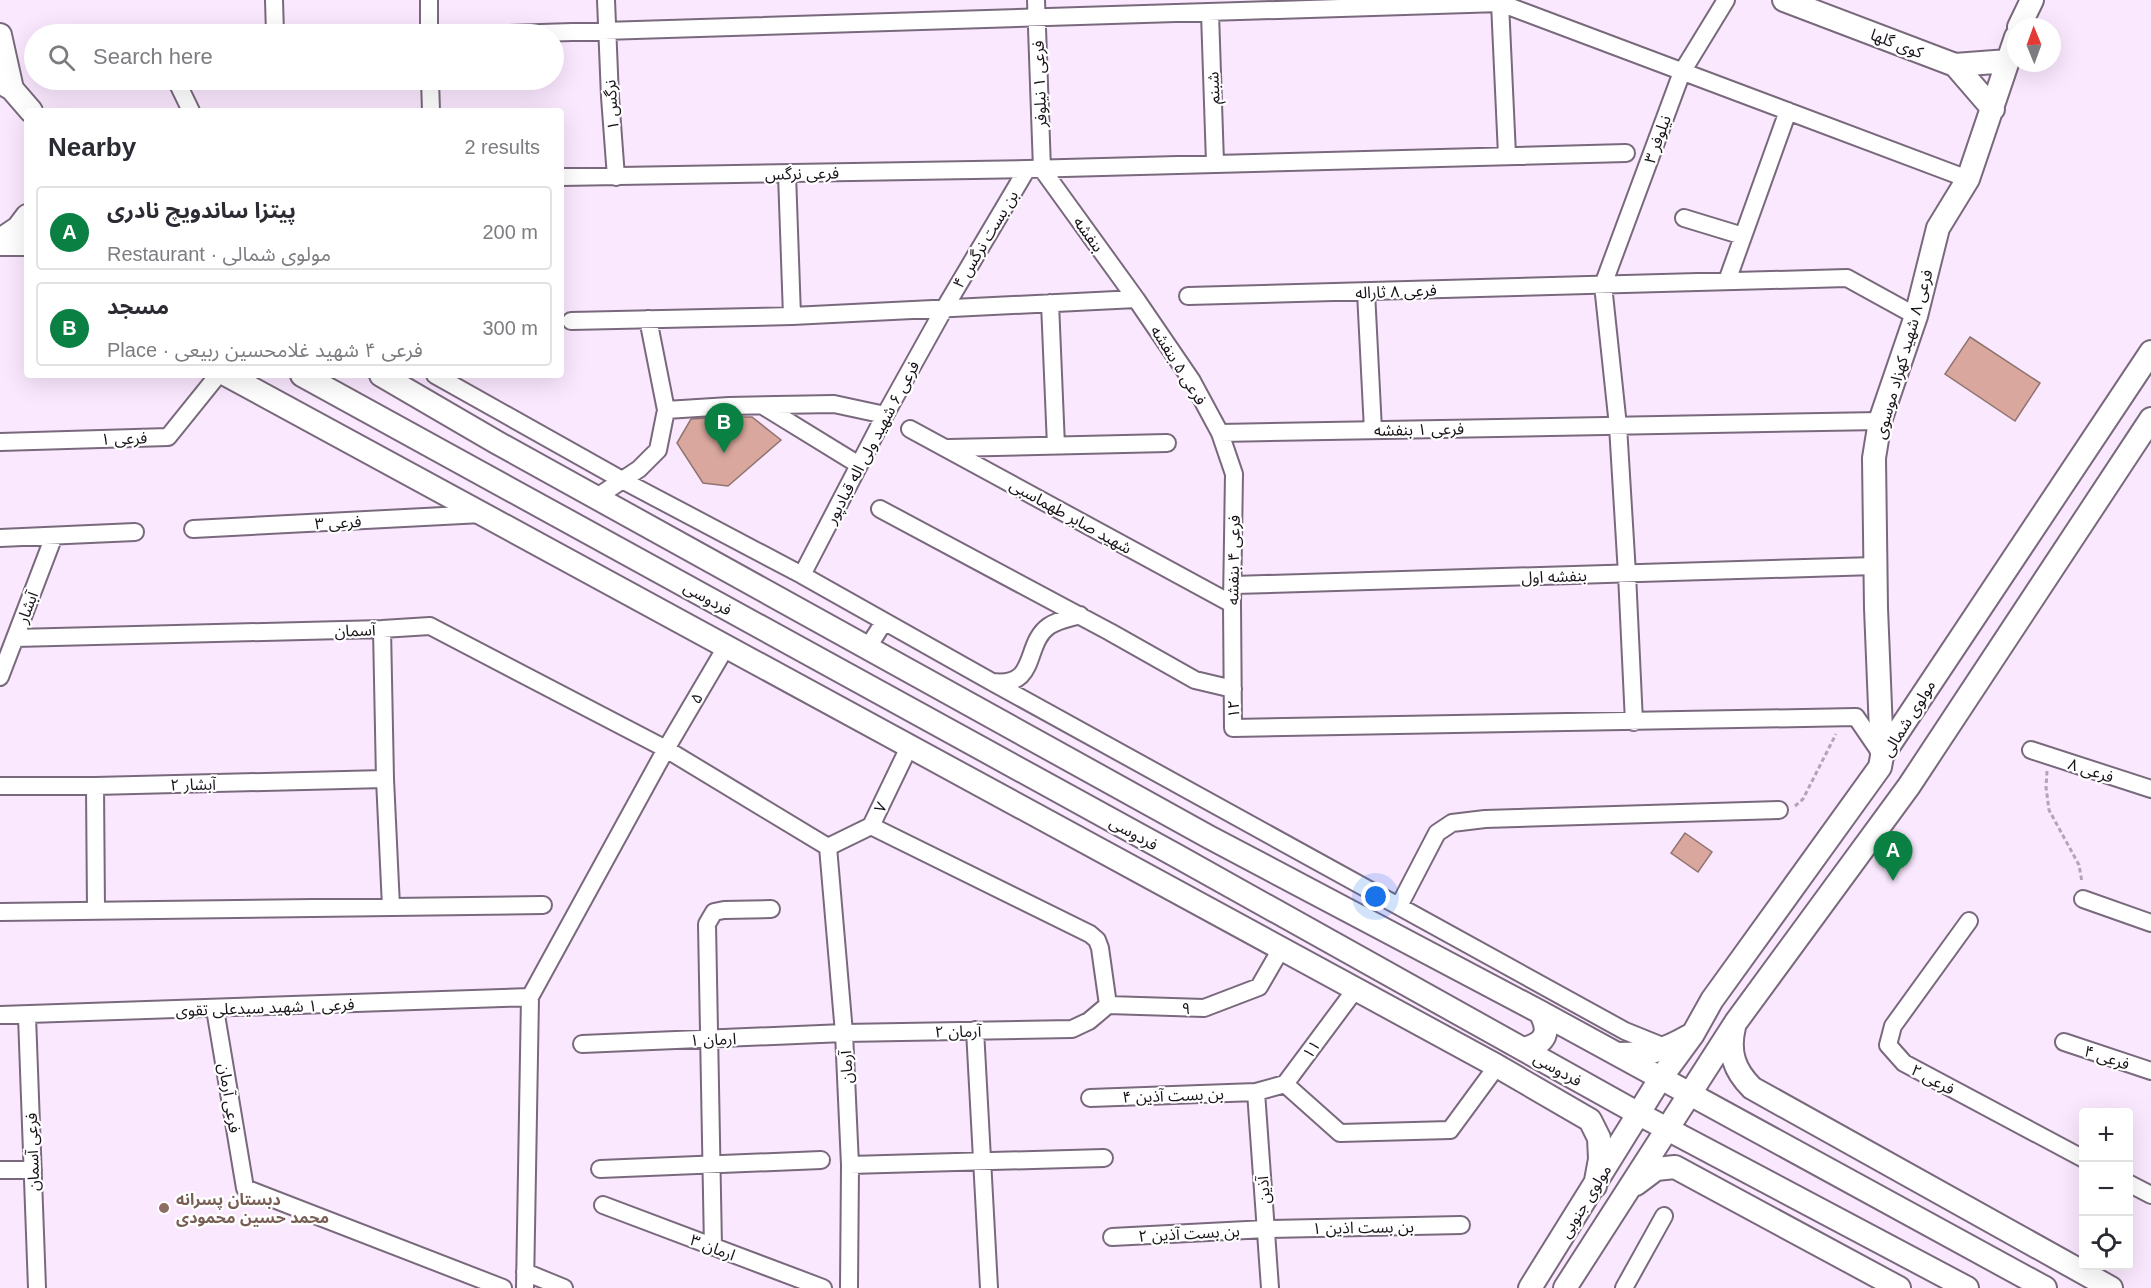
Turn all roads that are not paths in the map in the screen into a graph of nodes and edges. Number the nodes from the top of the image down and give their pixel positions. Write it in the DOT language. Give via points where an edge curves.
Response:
graph roads {
  1 [pos="274,0"];
  2 [pos="429,0"];
  3 [pos="606,0"];
  4 [pos="1036,0"];
  5 [pos="1726,0"];
  6 [pos="1784,0"];
  7 [pos="2032,0"];
  8 [pos="1500,3"];
  9 [pos="1210,13"];
  10 [pos="2023,18"];
  11 [pos="1036,19"];
  12 [pos="275,24"];
  13 [pos="429,24"];
  14 [pos="608,32"];
  15 [pos="564,33"];
  16 [pos="0,35"];
  17 [pos="2007,61"];
  18 [pos="2007,64"];
  19 [pos="1955,65"];
  20 [pos="1682,72"];
  21 [pos="6,86"];
  22 [pos="181,90"];
  23 [pos="430,90"];
  24 [pos="28,108"];
  25 [pos="189,108"];
  26 [pos="431,108"];
  27 [pos="1993,109"];
  28 [pos="1788,111"];
  29 [pos="1626,153"];
  30 [pos="1507,154"];
  31 [pos="1215,164"];
  32 [pos="1035,169"];
  33 [pos="787,174"];
  34 [pos="564,177"];
  35 [pos="616,177"];
  36 [pos="1968,178"];
  37 [pos="1684,218"];
  38 [pos="24,220"];
  39 [pos="1743,236"];
  40 [pos="0,242"];
  41 [pos="24,244"];
  42 [pos="1727,282"];
  43 [pos="1603,285"];
  44 [pos="1366,292"];
  45 [pos="1188,296"];
  46 [pos="1136,298"];
  47 [pos="1050,303"];
  48 [pos="944,309"];
  49 [pos="792,316"];
  50 [pos="1916,316"];
  51 [pos="648,319"];
  52 [pos="571,321"];
  53 [pos="2151,352"];
  54 [pos="216,378"];
  55 [pos="233,378"];
  56 [pos="307,378"];
  57 [pos="386,378"];
  58 [pos="440,378"];
  59 [pos="762,405"];
  60 [pos="666,410"];
  61 [pos="885,415"];
  62 [pos="2151,419"];
  63 [pos="1880,421"];
  64 [pos="1618,426"];
  65 [pos="910,429"];
  66 [pos="1373,430"];
  67 [pos="1220,433"];
  68 [pos="0,442"];
  69 [pos="1167,443"];
  70 [pos="1056,446"];
  71 [pos="946,448"];
  72 [pos="859,465"];
  73 [pos="622,480"];
  74 [pos="597,498"];
  75 [pos="880,509"];
  76 [pos="482,514"];
  77 [pos="193,529"];
  78 [pos="135,532"];
  79 [pos="54,536"];
  80 [pos="0,538"];
  81 [pos="1875,566"];
  82 [pos="1628,574"];
  83 [pos="802,575"];
  84 [pos="1234,585"];
  85 [pos="1232,604"];
  86 [pos="1080,615"];
  87 [pos="884,622"];
  88 [pos="382,629"];
  89 [pos="15,638"];
  90 [pos="726,647"];
  91 [pos="868,647"];
  92 [pos="1,671"];
  93 [pos="992,682"];
  94 [pos="1233,689"];
  95 [pos="1634,722"];
  96 [pos="910,745"];
  97 [pos="666,749"];
  98 [pos="2031,750"];
  99 [pos="1881,761"];
  100 [pos="385,779"];
  101 [pos="0,786"];
  102 [pos="95,786"];
  103 [pos="1909,786"];
  104 [pos="2151,789"];
  105 [pos="1779,810"];
  106 [pos="1850,810"];
  107 [pos="871,826"];
  108 [pos="1877,832"];
  109 [pos="828,847"];
  110 [pos="2082,899"];
  111 [pos="543,905"];
  112 [pos="1399,906"];
  113 [pos="391,907"];
  114 [pos="771,909"];
  115 [pos="96,910"];
  116 [pos="0,912"];
  117 [pos="1969,921"];
  118 [pos="2151,923"];
  119 [pos="1281,950"];
  120 [pos="1355,990"];
  121 [pos="530,998"];
  122 [pos="1107,1005"];
  123 [pos="215,1009"];
  124 [pos="1540,1012"];
  125 [pos="0,1015"];
  126 [pos="27,1016"];
  127 [pos="1736,1022"];
  128 [pos="975,1030"];
  129 [pos="844,1033"];
  130 [pos="1693,1034"];
  131 [pos="711,1039"];
  132 [pos="2064,1042"];
  133 [pos="582,1044"];
  134 [pos="1667,1048"];
  135 [pos="1524,1049"];
  136 [pos="1614,1054"];
  137 [pos="1497,1066"];
  138 [pos="2151,1071"];
  139 [pos="1660,1079"];
  140 [pos="1285,1084"];
  141 [pos="1256,1092"];
  142 [pos="1688,1094"];
  143 [pos="1090,1098"];
  144 [pos="1639,1114"];
  145 [pos="1666,1127"];
  146 [pos="2079,1156"];
  147 [pos="1104,1158"];
  148 [pos="821,1160"];
  149 [pos="982,1162"];
  150 [pos="712,1164"];
  151 [pos="850,1165"];
  152 [pos="600,1169"];
  153 [pos="0,1170"];
  154 [pos="33,1170"];
  155 [pos="1595,1186"];
  156 [pos="2133,1186"];
  157 [pos="1630,1188"];
  158 [pos="2151,1195"];
  159 [pos="603,1205"];
  160 [pos="1664,1216"];
  161 [pos="1461,1225"];
  162 [pos="1930,1225"];
  163 [pos="1266,1229"];
  164 [pos="1112,1237"];
  165 [pos="714,1247"];
  166 [pos="1975,1250"];
  167 [pos="1907,1256"];
  168 [pos="525,1280"];
  169 [pos="1960,1284"];
  170 [pos="37,1288"];
  171 [pos="503,1288"];
  172 [pos="564,1288"];
  173 [pos="823,1288"];
  174 [pos="849,1288"];
  175 [pos="989,1288"];
  176 [pos="1270,1288"];
  177 [pos="1530,1288"];
  178 [pos="1565,1288"];
  179 [pos="1624,1288"];
  180 [pos="1899,1288"];
  181 [pos="2045,1288"];
  182 [pos="2111,1288"];
  1 -- 12 [label="street"];
  2 -- 13 [label="street"];
  3 -- 14 [label="street, نرگس ۱"];
  4 -- 11 [label="street, فرعی ۱ نیلوفر"];
  5 -- 20 [label="street, نیلوفر ۳"];
  6 -- 19 [label="street, کوی گلها"];
  7 -- 10 [label="street"];
  8 -- 9 [label="street"];
  8 -- 20 [label="street"];
  8 -- 30 [label="street"];
  9 -- 11 [label="street"];
  9 -- 31 [label="street, شبنم"];
  11 -- 14 [label="street"];
  11 -- 32 [label="street, فرعی ۱ نیلوفر"];
  14 -- 15 [label="street"];
  14 -- 35 [label="street, نرگس ۱"];
  16 -- 21 [label="street"];
  17 -- 19 [label="street"];
  18 -- 27 [label="street, فرعی ۸ شهید کهزاد موسوی"];
  19 -- 27 [label="street, کوی گلها"];
  20 -- 28 [label="street"];
  20 -- 43 [label="street, نیلوفر ۳"];
  21 -- 24 [label="street"];
  22 -- 25 [label="street"];
  23 -- 26 [label="street"];
  27 -- 36 [label="street, فرعی ۸ شهید کهزاد موسوی"];
  28 -- 36 [label="street"];
  28 -- 39 [label="street"];
  29 -- 30 [label="street, فرعی نرگس"];
  30 -- 31 [label="street, فرعی نرگس"];
  31 -- 32 [label="street, فرعی نرگس"];
  32 -- 33 [label="street, فرعی نرگس"];
  32 -- 46 [label="street, بنفشه"];
  32 -- 48 [label="street, بن بست نرگس ۴"];
  33 -- 35 [label="street, فرعی نرگس"];
  33 -- 49 [label="street"];
  34 -- 35 [label="street, فرعی نرگس"];
  36 -- 50 [label="street, فرعی ۸ شهید کهزاد موسوی" via="1938,228"];
  37 -- 39 [label="street"];
  38 -- 40 [label="street"];
  39 -- 42 [label="street"];
  40 -- 41 [label="street"];
  42 -- 43 [label="street, فرعی ۸ ثاراله"];
  42 -- 50 [label="street, فرعی ۸ ثاراله" via="1847,278"];
  43 -- 44 [label="street, فرعی ۸ ثاراله"];
  43 -- 64 [label="street"];
  44 -- 45 [label="street, فرعی ۸ ثاراله"];
  44 -- 66 [label="street"];
  46 -- 47 [label="street"];
  46 -- 67 [label="street, فرعی ۵ بنفشه" via="1192,381"];
  47 -- 48 [label="street"];
  47 -- 70 [label="street"];
  48 -- 49 [label="street"];
  48 -- 61 [label="street, فرعی ۶ شهید ولی اله قبادپور"];
  49 -- 51 [label="street"];
  50 -- 63 [label="street, فرعی ۸ شهید کهزاد موسوی"];
  51 -- 52 [label="street"];
  51 -- 60 [label="street"];
  53 -- 99 [label="street, مولوی شمالی"];
  54 -- 68 [label="street, فرعی ۱" via="168,437"];
  55 -- 76 [label="street"];
  56 -- 135 [label="street, فردوسی"];
  57 -- 74 [label="street, فردوسی"];
  58 -- 73 [label="street"];
  59 -- 60 [label="street"];
  59 -- 61 [label="street" via="834,404"];
  59 -- 72 [label="street"];
  60 -- 73 [label="street" via="658,450"];
  61 -- 72 [label="street, فرعی ۶ شهید ولی اله قبادپور"];
  62 -- 103 [label="street"];
  63 -- 64 [label="street, فرعی ۱ بنفشه"];
  63 -- 81 [label="street, فرعی ۸ شهید کهزاد موسوی" via="1874,458"];
  64 -- 66 [label="street, فرعی ۱ بنفشه"];
  64 -- 82 [label="street"];
  65 -- 71 [label="street, شهید صابر طهماسبی"];
  66 -- 67 [label="street, فرعی ۱ بنفشه"];
  67 -- 84 [label="street, فرعی ۴ بنفشه" via="1234,474"];
  69 -- 70 [label="street"];
  70 -- 71 [label="street"];
  71 -- 85 [label="street, شهید صابر طهماسبی"];
  72 -- 83 [label="street, فرعی ۶ شهید ولی اله قبادپور"];
  73 -- 74 [label="street"];
  73 -- 83 [label="street"];
  74 -- 91 [label="street, فردوسی"];
  75 -- 86 [label="street"];
  76 -- 77 [label="street, فرعی ۳"];
  76 -- 90 [label="street"];
  78 -- 79 [label="street"];
  79 -- 80 [label="street"];
  79 -- 89 [label="street, آبشار"];
  81 -- 82 [label="street, بنفشه اول"];
  81 -- 99 [label="street, فرعی ۸ شهید کهزاد موسوی"];
  82 -- 84 [label="street, بنفشه اول"];
  82 -- 95 [label="street"];
  83 -- 87 [label="street"];
  84 -- 85 [label="street, فرعی ۴ بنفشه"];
  85 -- 94 [label="street, فرعی ۴ بنفشه"];
  86 -- 93 [label="street" via="1047,627 1019,678 1004,684"];
  86 -- 94 [label="street" via="1195,680"];
  87 -- 91 [label="street"];
  87 -- 93 [label="street"];
  88 -- 89 [label="street, آسمان"];
  88 -- 97 [label="street, آسمان" via="430,626"];
  88 -- 100 [label="street"];
  89 -- 92 [label="street, آبشار"];
  90 -- 96 [label="street"];
  90 -- 97 [label="street, ۵"];
  91 -- 124 [label="street, فردوسی" via="1209,837"];
  93 -- 112 [label="street"];
  94 -- 95 [label="street, ۱۲" via="1233,728"];
  95 -- 99 [label="street" via="1856,717"];
  96 -- 107 [label="street, ۷"];
  96 -- 119 [label="street"];
  97 -- 109 [label="street, آسمان"];
  97 -- 121 [label="street, ۵"];
  98 -- 104 [label="street, فرعی ۸"];
  99 -- 103 [label="street"];
  99 -- 106 [label="street, مولوی شمالی"];
  100 -- 102 [label="street, آبشار ۲"];
  100 -- 113 [label="street"];
  101 -- 102 [label="street, آبشار ۲"];
  102 -- 115 [label="street"];
  103 -- 108 [label="street"];
  105 -- 112 [label="street" via="1452,823 1437,833"];
  106 -- 108 [label="street"];
  106 -- 130 [label="street, مولوی شمالی" via="1712,1000"];
  107 -- 109 [label="street, ۷"];
  107 -- 122 [label="street" via="1090,934 1100,948"];
  108 -- 127 [label="street"];
  109 -- 129 [label="street, آرمان"];
  110 -- 118 [label="street"];
  111 -- 113 [label="street"];
  112 -- 134 [label="street" via="1625,1031"];
  113 -- 115 [label="street"];
  114 -- 131 [label="street" via="714,912 707,924"];
  115 -- 116 [label="street"];
  117 -- 146 [label="street, فرعی ۲" via="1893,1026 1888,1045 1904,1063"];
  119 -- 120 [label="street"];
  119 -- 122 [label="street, ۹" via="1259,987 1204,1008"];
  120 -- 137 [label="street"];
  120 -- 140 [label="street, ۱۱"];
  121 -- 123 [label="street, فرعی ۱ شهید سیدعلی تقوی"];
  121 -- 168 [label="street"];
  122 -- 128 [label="street, آرمان ۲" via="1089,1021 1072,1029"];
  123 -- 126 [label="street, فرعی ۱ شهید سیدعلی تقوی"];
  123 -- 171 [label="street, فرعی آرمان" via="245,1188"];
  124 -- 135 [label="street" via="1546,1023 1543,1039"];
  124 -- 136 [label="street, فردوسی"];
  125 -- 126 [label="street, فرعی ۱ شهید سیدعلی تقوی"];
  126 -- 154 [label="street, فرعی آسمان"];
  127 -- 142 [label="street"];
  127 -- 182 [label="street" via="1732,1056 1739,1073 1752,1088"];
  128 -- 129 [label="street, آرمان ۲"];
  128 -- 149 [label="street"];
  129 -- 131 [label="street, ارمان ۱"];
  129 -- 151 [label="street, آرمان"];
  130 -- 134 [label="street"];
  130 -- 139 [label="street, مولوی شمالی"];
  131 -- 133 [label="street, ارمان ۱"];
  131 -- 150 [label="street"];
  132 -- 138 [label="street, فرعی ۴"];
  134 -- 136 [label="street" via="1646,1054"];
  135 -- 144 [label="street, فردوسی"];
  136 -- 139 [label="street, فردوسی"];
  137 -- 140 [label="street" via="1450,1130 1340,1133"];
  137 -- 155 [label="street" via="1590,1120 1599,1138"];
  139 -- 142 [label="street, فردوسی"];
  139 -- 144 [label="street, مولوی جنوبی"];
  140 -- 141 [label="street"];
  141 -- 143 [label="street, بن بست آذین ۴"];
  141 -- 163 [label="street, آذین"];
  142 -- 145 [label="street, مولوی جنوبی"];
  142 -- 162 [label="street, فردوسی"];
  144 -- 145 [label="street, فردوسی"];
  144 -- 155 [label="street, مولوی جنوبی"];
  145 -- 157 [label="street, مولوی جنوبی"];
  145 -- 167 [label="street, فردوسی"];
  147 -- 149 [label="street"];
  148 -- 150 [label="street"];
  149 -- 151 [label="street"];
  149 -- 175 [label="street"];
  150 -- 152 [label="street"];
  150 -- 165 [label="street"];
  151 -- 174 [label="street, آرمان"];
  153 -- 154 [label="street"];
  154 -- 170 [label="street, فرعی آسمان"];
  155 -- 177 [label="street, مولوی جنوبی"];
  156 -- 158 [label="street"];
  157 -- 178 [label="street, مولوی جنوبی"];
  157 -- 180 [label="street" via="1656,1169 1675,1167"];
  159 -- 165 [label="street, ارمان ۳"];
  160 -- 179 [label="street"];
  161 -- 163 [label="street, بن بست اذین ۱"];
  162 -- 166 [label="street, فردوسی"];
  162 -- 167 [label="street" via="1935,1235 1934,1246 1928,1254"];
  163 -- 164 [label="street, بن بست آذین ۲"];
  163 -- 176 [label="street, آذین"];
  165 -- 173 [label="street, ارمان ۳"];
  166 -- 169 [label="street" via="1955,1252 1949,1261 1948,1271"];
  166 -- 181 [label="street, فردوسی"];
  167 -- 169 [label="street, فردوسی"];
  168 -- 172 [label="street"];
}
